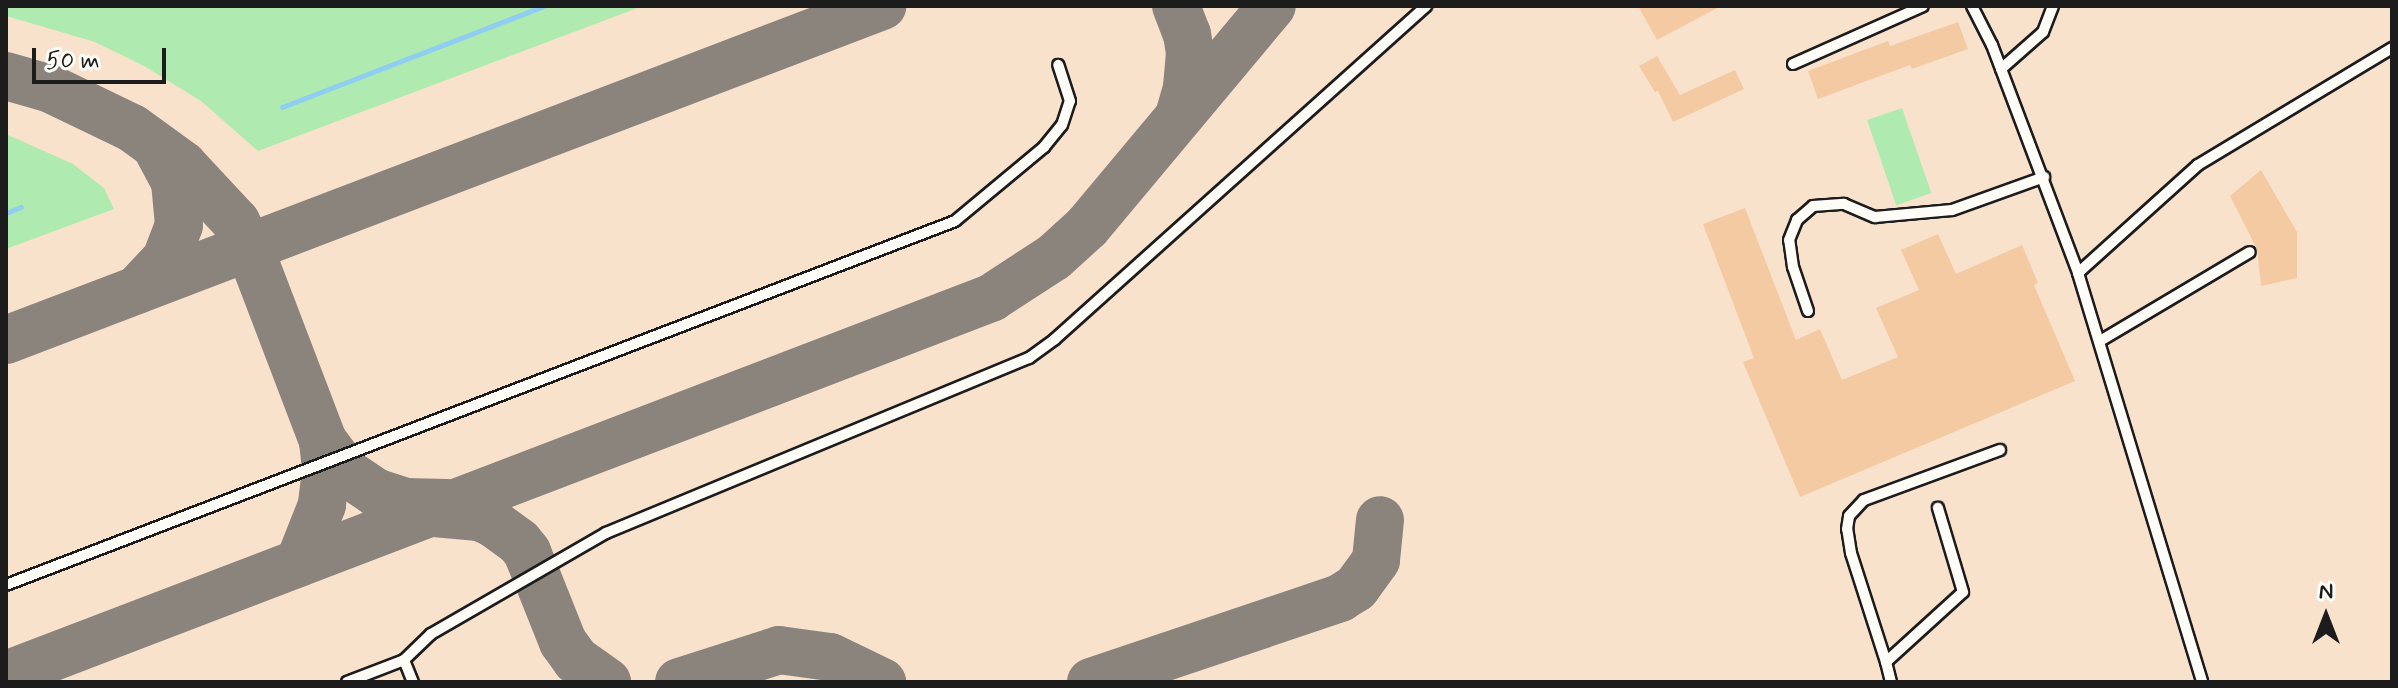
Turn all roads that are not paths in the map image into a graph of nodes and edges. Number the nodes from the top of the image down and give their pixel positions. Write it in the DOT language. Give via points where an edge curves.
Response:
graph roads {
  1 [pos="1426,6"];
  2 [pos="1923,6"];
  3 [pos="1972,6"];
  4 [pos="2053,6"];
  5 [pos="2392,48"];
  6 [pos="1793,64"];
  7 [pos="1058,65"];
  8 [pos="2001,69"];
  9 [pos="2044,177"];
  10 [pos="2250,252"];
  11 [pos="2078,273"];
  12 [pos="1808,311"];
  13 [pos="2100,341"];
  14 [pos="2000,450"];
  15 [pos="1938,508"];
  16 [pos="6,585"];
  17 [pos="404,660"];
  18 [pos="1886,662"];
  19 [pos="347,682"];
  20 [pos="413,682"];
  21 [pos="1891,682"];
  22 [pos="2202,682"];
  1 -- 17 [label="lane" via="1029,358 606,533 431,634"];
  2 -- 6 [label="lane"];
  3 -- 8 [label="lane"];
  4 -- 8 [label="lane" via="2043,32"];
  5 -- 11 [label="lane" via="2198,165"];
  7 -- 16 [label="lane" via="1070,101 1062,125 1044,147 955,221"];
  8 -- 9 [label="lane"];
  9 -- 11 [label="lane"];
  9 -- 12 [label="lane" via="1952,210 1875,217 1844,204 1813,206 1797,220 1789,240"];
  10 -- 13 [label="lane"];
  11 -- 13 [label="lane"];
  13 -- 22 [label="lane"];
  14 -- 18 [label="lane" via="1864,500 1849,516 1851,553"];
  15 -- 18 [label="lane" via="1963,592"];
  17 -- 19 [label="lane"];
  17 -- 20 [label="lane"];
  18 -- 21 [label="lane"];
}
